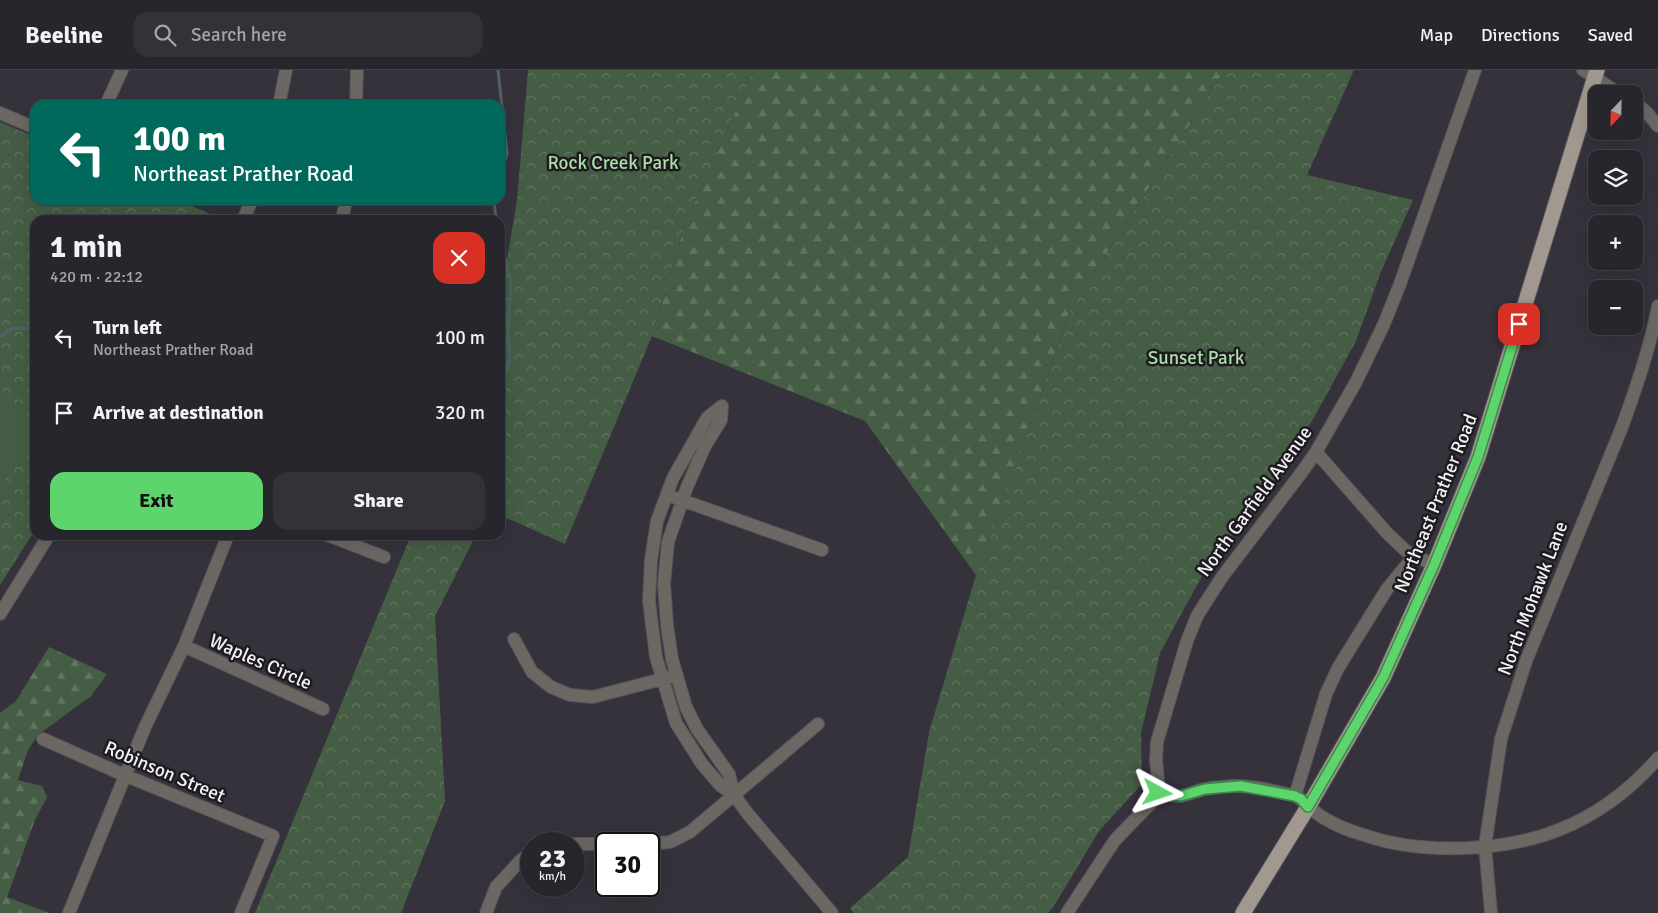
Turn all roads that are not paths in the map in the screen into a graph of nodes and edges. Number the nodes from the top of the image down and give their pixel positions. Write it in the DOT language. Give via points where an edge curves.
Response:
graph roads {
  1 [pos="122,70"];
  2 [pos="286,70"];
  3 [pos="357,70"];
  4 [pos="1475,70"];
  5 [pos="1591,73"];
  6 [pos="1608,85"];
  7 [pos="108,100"];
  8 [pos="280,100"];
  9 [pos="356,100"];
  10 [pos="1643,109"];
  11 [pos="0,113"];
  12 [pos="30,126"];
  13 [pos="1658,126"];
  14 [pos="1658,306"];
  15 [pos="1316,452"];
  16 [pos="667,495"];
  17 [pos="682,500"];
  18 [pos="46,540"];
  19 [pos="226,540"];
  20 [pos="339,540"];
  21 [pos="822,550"];
  22 [pos="1414,556"];
  23 [pos="384,558"];
  24 [pos="1434,565"];
  25 [pos="0,614"];
  26 [pos="514,638"];
  27 [pos="184,646"];
  28 [pos="677,675"];
  29 [pos="663,679"];
  30 [pos="323,709"];
  31 [pos="818,724"];
  32 [pos="43,738"];
  33 [pos="1658,758"];
  34 [pos="124,775"];
  35 [pos="1158,793"];
  36 [pos="734,795"];
  37 [pos="1295,796"];
  38 [pos="1308,807"];
  39 [pos="660,843"];
  40 [pos="1485,846"];
  41 [pos="520,861"];
  42 [pos="69,913"];
  43 [pos="241,913"];
  44 [pos="486,913"];
  45 [pos="832,913"];
  46 [pos="1067,913"];
  47 [pos="1243,913"];
  48 [pos="1491,913"];
  1 -- 7 [label="street"];
  2 -- 8 [label="street"];
  3 -- 9 [label="street"];
  4 -- 15 [label="street, North Garfield Avenue" via="1384,324"];
  5 -- 6 [label="street"];
  5 -- 24 [label="main road, Northeast Prather Road" via="1478,457"];
  10 -- 13 [label="street"];
  11 -- 12 [label="street"];
  14 -- 40 [label="street, North Mohawk Lane" via="1632,400 1526,661 1507,718"];
  15 -- 22 [label="street" via="1387,533"];
  15 -- 35 [label="street, North Garfield Avenue" via="1222,577 1198,616 1187,640 1157,742"];
  16 -- 17 [label="street"];
  16 -- 17 [label="street" via="673,478 707,418 722,406 721,420 705,446"];
  16 -- 29 [label="street" via="657,521 649,601 656,657"];
  17 -- 21 [label="street"];
  17 -- 28 [label="street" via="668,542 664,584 667,626"];
  18 -- 25 [label="street"];
  19 -- 27 [label="street"];
  20 -- 23 [label="street"];
  22 -- 24 [label="street"];
  22 -- 37 [label="street" via="1387,589 1338,668 1326,694"];
  24 -- 38 [label="main road, Northeast Prather Road" via="1383,678"];
  26 -- 29 [label="street" via="532,672 551,687 570,696 594,697"];
  27 -- 30 [label="street, Waples Circle"];
  27 -- 34 [label="street"];
  28 -- 29 [label="street"];
  28 -- 36 [label="street" via="696,729 729,774"];
  29 -- 36 [label="street" via="676,723 702,764 720,785"];
  31 -- 36 [label="street"];
  32 -- 34 [label="street, Robinson Street"];
  33 -- 40 [label="street" via="1615,798 1567,827 1534,838"];
  34 -- 42 [label="street"];
  34 -- 43 [label="street, Robinson Street" via="273,836"];
  35 -- 37 [label="street" via="1181,796 1205,789 1241,786"];
  35 -- 46 [label="street" via="1115,840"];
  36 -- 39 [label="street" via="690,832 670,842"];
  36 -- 45 [label="street"];
  37 -- 38 [label="street"];
  38 -- 40 [label="street" via="1348,830 1395,844 1417,848"];
  38 -- 47 [label="main road, Northeast Prather Road"];
  40 -- 48 [label="street, North Mohawk Lane"];
  41 -- 44 [label="street" via="496,888"];
}
